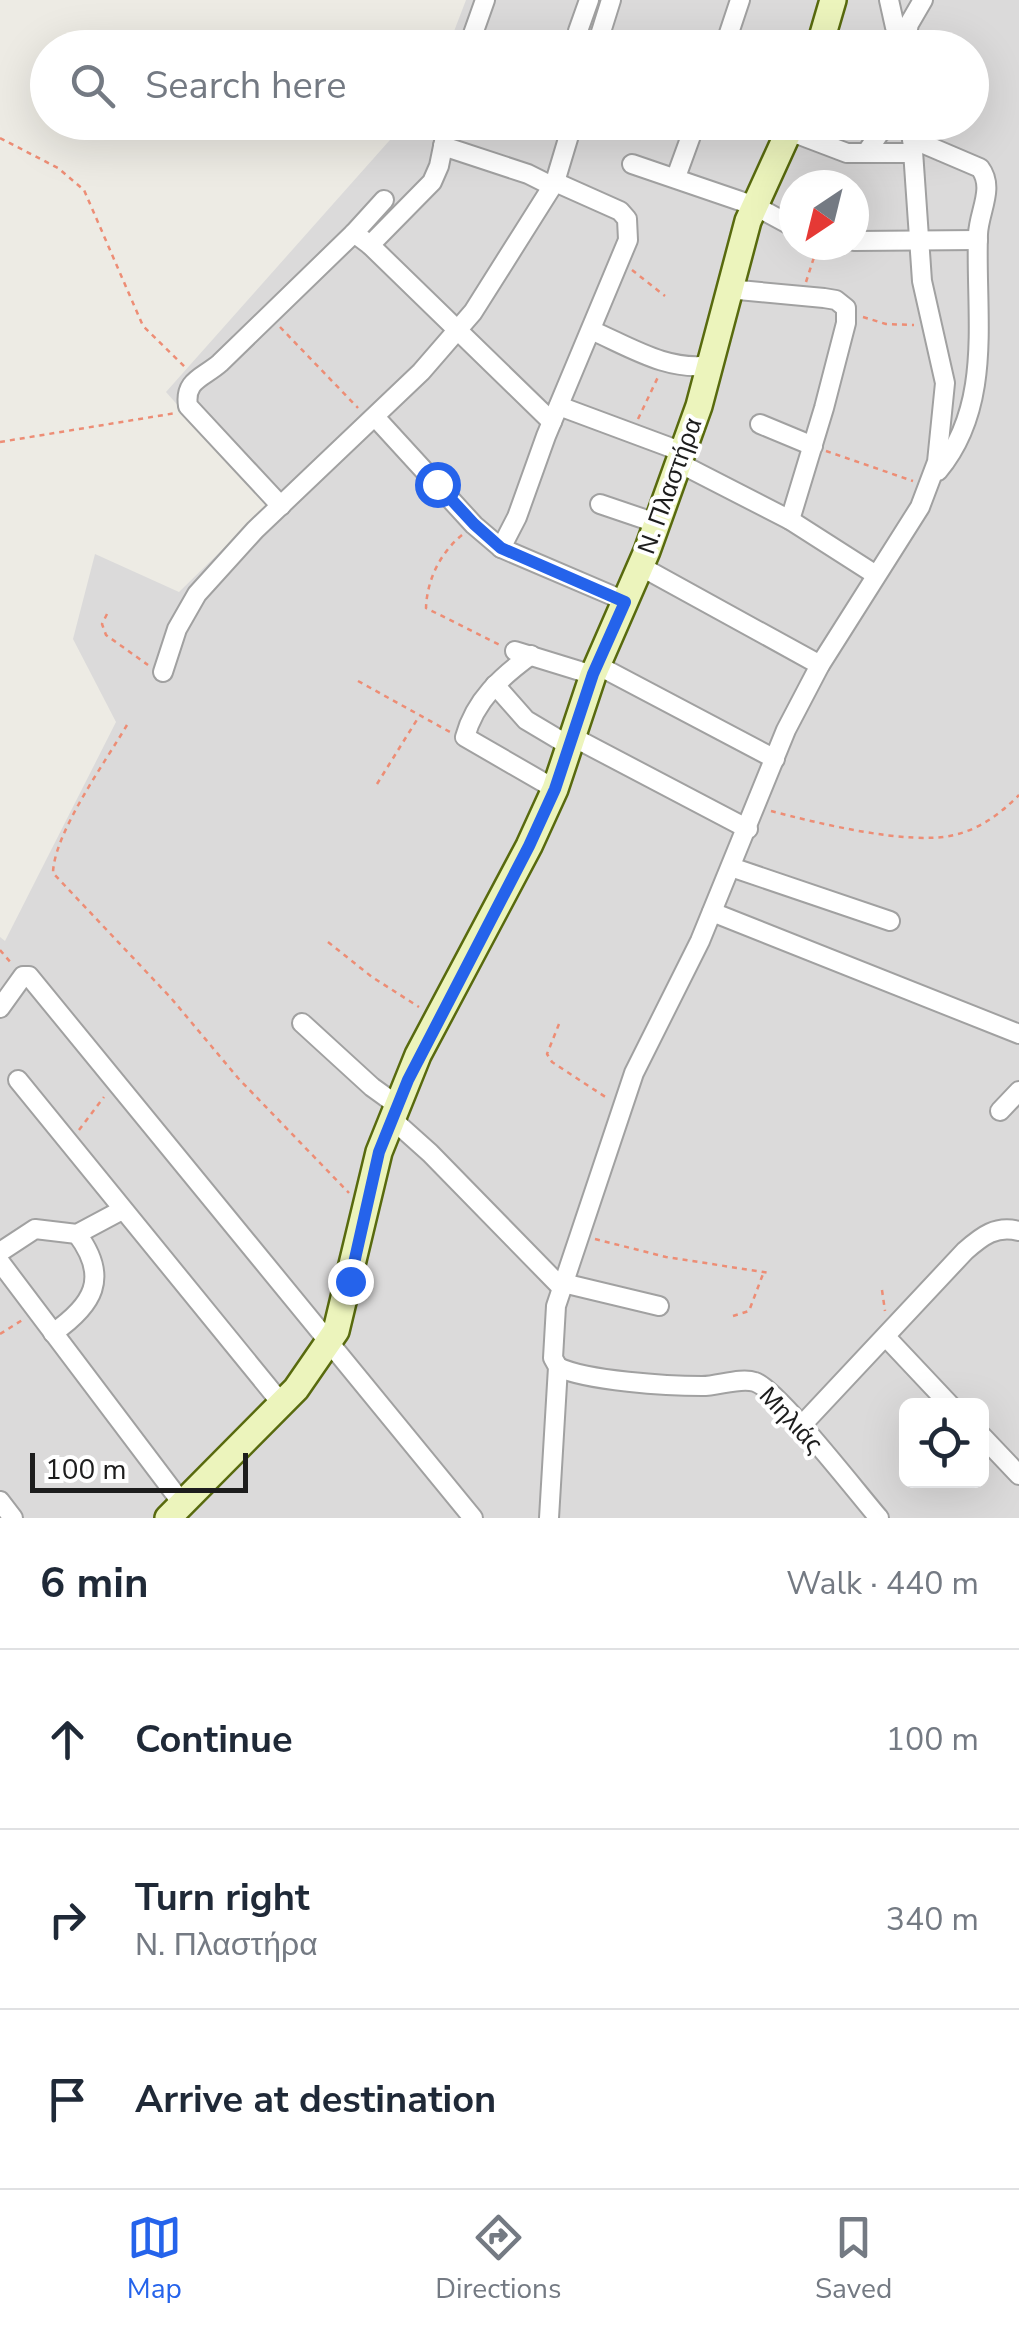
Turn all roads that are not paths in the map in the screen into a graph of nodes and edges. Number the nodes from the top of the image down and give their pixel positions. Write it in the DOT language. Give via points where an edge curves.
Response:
graph roads {
  1 [pos="485,0"];
  2 [pos="589,0"];
  3 [pos="611,0"];
  4 [pos="740,0"];
  5 [pos="833,0"];
  6 [pos="889,0"];
  7 [pos="924,0"];
  8 [pos="474,30"];
  9 [pos="582,30"];
  10 [pos="593,30"];
  11 [pos="730,30"];
  12 [pos="824,30"];
  13 [pos="897,30"];
  14 [pos="910,30"];
  15 [pos="444,140"];
  16 [pos="567,140"];
  17 [pos="689,140"];
  18 [pos="785,140"];
  19 [pos="815,140"];
  20 [pos="875,140"];
  21 [pos="897,140"];
  22 [pos="911,140"];
  23 [pos="923,140"];
  24 [pos="443,146"];
  25 [pos="866,153"];
  26 [pos="632,164"];
  27 [pos="676,178"];
  28 [pos="554,184"];
  29 [pos="384,200"];
  30 [pos="755,206"];
  31 [pos="779,219"];
  32 [pos="354,234"];
  33 [pos="918,240"];
  34 [pos="978,240"];
  35 [pos="869,241"];
  36 [pos="370,245"];
  37 [pos="728,290"];
  38 [pos="591,330"];
  39 [pos="458,331"];
  40 [pos="711,365"];
  41 [pos="555,414"];
  42 [pos="376,418"];
  43 [pos="760,424"];
  44 [pos="813,446"];
  45 [pos="678,456"];
  46 [pos="931,483"];
  47 [pos="600,504"];
  48 [pos="281,506"];
  49 [pos="790,520"];
  50 [pos="656,523"];
  51 [pos="501,548"];
  52 [pos="640,566"];
  53 [pos="876,576"];
  54 [pos="625,602"];
  55 [pos="820,665"];
  56 [pos="595,670"];
  57 [pos="163,672"];
  58 [pos="495,685"];
  59 [pos="570,740"];
  60 [pos="776,760"];
  61 [pos="555,789"];
  62 [pos="748,829"];
  63 [pos="731,868"];
  64 [pos="712,912"];
  65 [pos="890,922"];
  66 [pos="0,1008"];
  67 [pos="302,1023"];
  68 [pos="1019,1034"];
  69 [pos="18,1080"];
  70 [pos="1019,1091"];
  71 [pos="1000,1111"];
  72 [pos="395,1112"];
  73 [pos="122,1210"];
  74 [pos="1019,1231"];
  75 [pos="78,1234"];
  76 [pos="0,1252"];
  77 [pos="0,1262"];
  78 [pos="562,1286"];
  79 [pos="659,1306"];
  80 [pos="54,1333"];
  81 [pos="886,1337"];
  82 [pos="329,1346"];
  83 [pos="558,1366"];
  84 [pos="943,1398"];
  85 [pos="282,1404"];
  86 [pos="801,1426"];
  87 [pos="989,1443"];
  88 [pos="1019,1475"];
  89 [pos="0,1501"];
  90 [pos="175,1511"];
  91 [pos="12,1518"];
  92 [pos="473,1518"];
  93 [pos="549,1518"];
  94 [pos="879,1518"];
  1 -- 8 [label="street"];
  2 -- 9 [label="street"];
  3 -- 10 [label="street"];
  4 -- 11 [label="street"];
  5 -- 12 [label="street"];
  6 -- 13 [label="street"];
  7 -- 14 [label="street"];
  15 -- 24 [label="street"];
  16 -- 28 [label="street"];
  17 -- 27 [label="street"];
  18 -- 30 [label="street, Ν. Πλαστήρα"];
  19 -- 25 [label="street"];
  20 -- 25 [label="street"];
  21 -- 25 [label="street"];
  22 -- 33 [label="street"];
  23 -- 34 [label="street" via="986,176"];
  24 -- 28 [label="street"];
  24 -- 36 [label="street" via="432,182"];
  26 -- 27 [label="street"];
  27 -- 30 [label="street"];
  28 -- 38 [label="street" via="626,219 628,240"];
  28 -- 39 [label="street"];
  29 -- 32 [label="street"];
  30 -- 31 [label="street"];
  30 -- 37 [label="street, Ν. Πλαστήρα"];
  32 -- 36 [label="street"];
  32 -- 48 [label="street" via="208,374 196,378 186,396"];
  33 -- 34 [label="street"];
  33 -- 35 [label="street"];
  33 -- 46 [label="street" via="945,383"];
  34 -- 46 [label="street" via="976,380 956,446"];
  36 -- 39 [label="street"];
  37 -- 40 [label="street, Ν. Πλαστήρα"];
  37 -- 44 [label="street" via="843,304"];
  38 -- 40 [label="street" via="663,361"];
  38 -- 41 [label="street"];
  39 -- 41 [label="street"];
  39 -- 42 [label="street"];
  40 -- 45 [label="street, Ν. Πλαστήρα"];
  41 -- 45 [label="street" via="632,432"];
  41 -- 51 [label="street"];
  42 -- 48 [label="street"];
  42 -- 51 [label="street"];
  43 -- 44 [label="street"];
  44 -- 49 [label="street"];
  45 -- 49 [label="street"];
  45 -- 50 [label="street, Ν. Πλαστήρα"];
  46 -- 53 [label="street"];
  47 -- 50 [label="street"];
  48 -- 57 [label="street" via="197,594"];
  49 -- 53 [label="street"];
  50 -- 52 [label="street, Ν. Πλαστήρα"];
  51 -- 54 [label="street"];
  52 -- 54 [label="street, Ν. Πλαστήρα"];
  52 -- 55 [label="street"];
  53 -- 55 [label="street"];
  54 -- 56 [label="street, Ν. Πλαστήρα"];
  55 -- 60 [label="street"];
  56 -- 58 [label="street" via="523,653"];
  56 -- 59 [label="street, Ν. Πλαστήρα"];
  56 -- 60 [label="street"];
  58 -- 59 [label="street" via="526,720"];
  58 -- 61 [label="street" via="465,736"];
  59 -- 61 [label="street, Ν. Πλαστήρα"];
  59 -- 62 [label="street"];
  60 -- 62 [label="street"];
  61 -- 72 [label="street, Ν. Πλαστήρα"];
  62 -- 63 [label="street"];
  63 -- 64 [label="street"];
  63 -- 65 [label="street"];
  64 -- 68 [label="street"];
  64 -- 78 [label="street" via="620,1107"];
  66 -- 82 [label="street" via="29,976"];
  67 -- 72 [label="street"];
  69 -- 73 [label="street"];
  70 -- 71 [label="street"];
  72 -- 78 [label="street"];
  72 -- 82 [label="street, Ν. Πλαστήρα"];
  73 -- 75 [label="street"];
  73 -- 85 [label="street"];
  74 -- 81 [label="street" via="984,1234"];
  75 -- 76 [label="street" via="36,1229"];
  75 -- 80 [label="street" via="92,1261 94,1289 78,1316"];
  77 -- 80 [label="street"];
  78 -- 79 [label="street"];
  78 -- 83 [label="street" via="554,1324"];
  80 -- 90 [label="street"];
  81 -- 84 [label="street"];
  81 -- 86 [label="street"];
  82 -- 85 [label="street, Ν. Πλαστήρα"];
  82 -- 92 [label="street"];
  83 -- 86 [label="street, Μηλιάς" via="700,1386 752,1380"];
  83 -- 93 [label="street"];
  85 -- 90 [label="street, Ν. Πλαστήρα"];
  86 -- 94 [label="street, Μηλιάς"];
  87 -- 88 [label="street"];
  89 -- 91 [label="street"];
}
